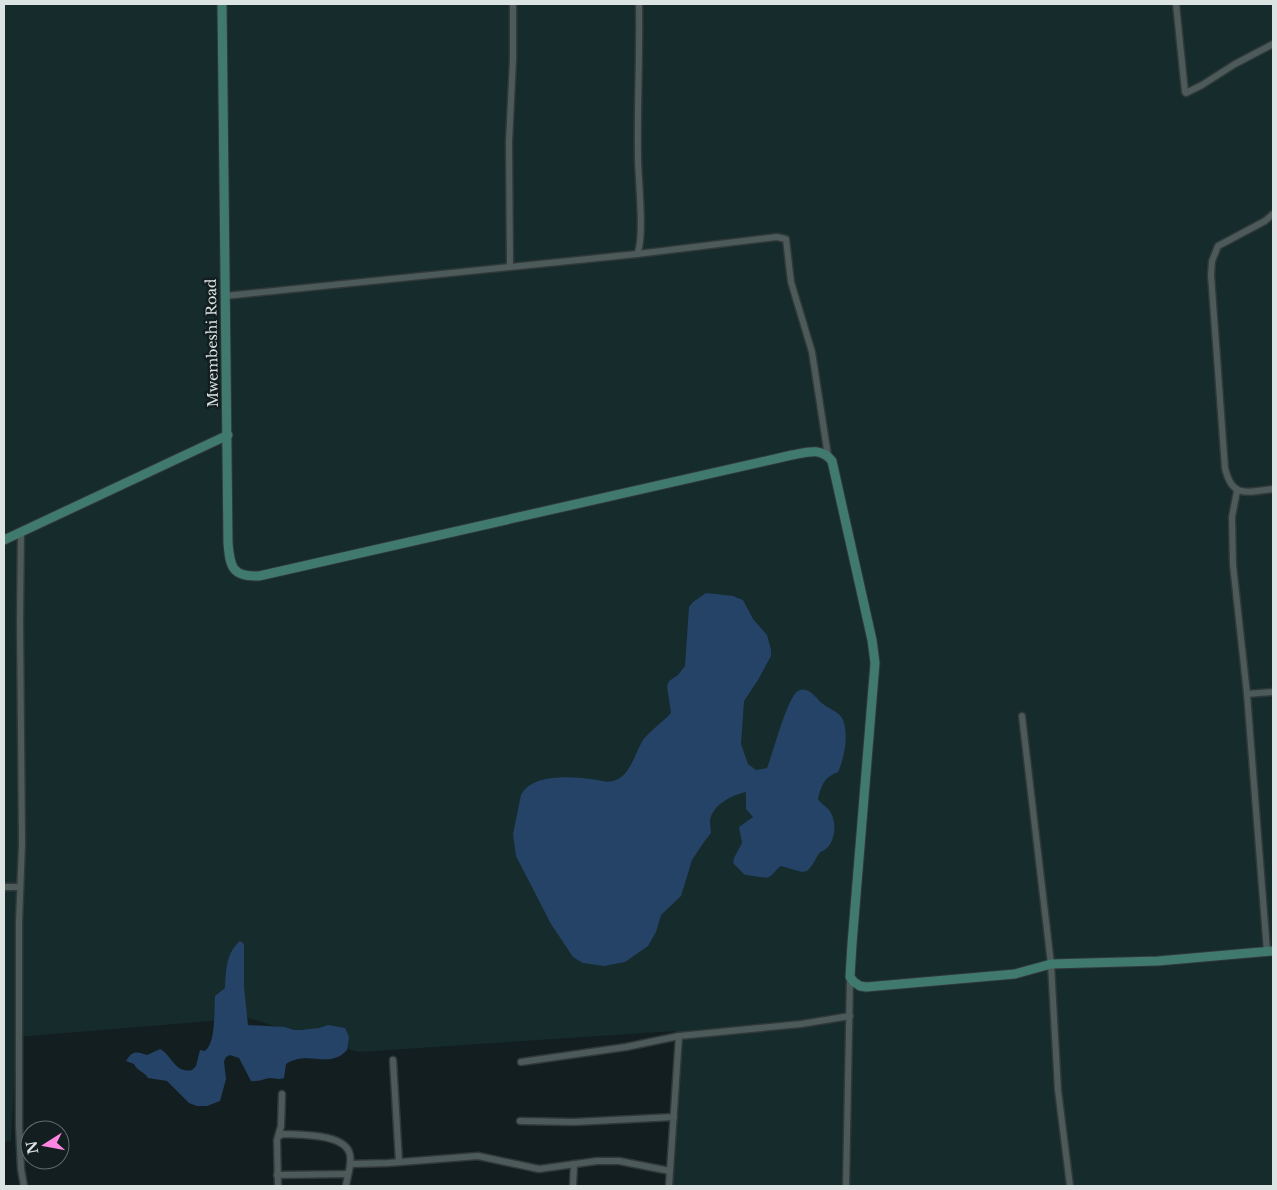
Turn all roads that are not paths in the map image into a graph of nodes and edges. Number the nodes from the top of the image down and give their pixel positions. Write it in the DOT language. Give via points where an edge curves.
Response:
graph roads {
  1 [pos="222,4"];
  2 [pos="513,4"];
  3 [pos="639,4"];
  4 [pos="1176,4"];
  5 [pos="1273,44"];
  6 [pos="1273,214"];
  7 [pos="637,254"];
  8 [pos="510,266"];
  9 [pos="225,296"];
  10 [pos="228,435"];
  11 [pos="828,456"];
  12 [pos="1273,489"];
  13 [pos="1237,491"];
  14 [pos="21,532"];
  15 [pos="4,540"];
  16 [pos="1273,692"];
  17 [pos="1247,694"];
  18 [pos="1022,716"];
  19 [pos="4,887"];
  20 [pos="20,887"];
  21 [pos="1270,951"];
  22 [pos="1051,964"];
  23 [pos="850,977"];
  24 [pos="850,1016"];
  25 [pos="679,1036"];
  26 [pos="392,1060"];
  27 [pos="521,1062"];
  28 [pos="282,1094"];
  29 [pos="674,1117"];
  30 [pos="520,1122"];
  31 [pos="278,1136"];
  32 [pos="399,1162"];
  33 [pos="350,1164"];
  34 [pos="574,1164"];
  35 [pos="670,1171"];
  36 [pos="348,1174"];
  37 [pos="277,1175"];
  38 [pos="24,1186"];
  39 [pos="278,1186"];
  40 [pos="346,1186"];
  41 [pos="573,1186"];
  42 [pos="669,1186"];
  43 [pos="846,1186"];
  44 [pos="1070,1186"];
  1 -- 9 [label="street, Mwembeshi Road"];
  2 -- 8 [label="street"];
  3 -- 7 [label="street" via="641,232"];
  4 -- 5 [label="street" via="1186,93"];
  6 -- 13 [label="street" via="1218,246 1212,261 1225,468 1231,486"];
  7 -- 8 [label="street"];
  7 -- 11 [label="street" via="777,237 786,239 791,282 812,352"];
  8 -- 9 [label="street"];
  9 -- 10 [label="street, Mwembeshi Road"];
  10 -- 11 [label="street, Mwembeshi Road" via="230,561 234,570 248,576 792,455 818,451"];
  10 -- 14 [label="street"];
  11 -- 23 [label="street" via="832,461 852,544 875,663"];
  12 -- 13 [label="street"];
  13 -- 17 [label="street" via="1232,517 1233,565"];
  14 -- 15 [label="street"];
  14 -- 20 [label="street"];
  16 -- 17 [label="street"];
  17 -- 21 [label="street"];
  18 -- 22 [label="street"];
  19 -- 20 [label="street"];
  20 -- 38 [label="street" via="19,1126 20,1169"];
  21 -- 22 [label="street" via="1158,961"];
  22 -- 23 [label="street" via="1015,974 866,987"];
  22 -- 44 [label="street" via="1058,1090"];
  23 -- 24 [label="street"];
  24 -- 25 [label="street"];
  24 -- 43 [label="street"];
  25 -- 27 [label="street"];
  25 -- 29 [label="street"];
  26 -- 32 [label="street"];
  28 -- 31 [label="street"];
  29 -- 30 [label="street"];
  29 -- 35 [label="street"];
  31 -- 33 [label="street" via="328,1138 347,1149"];
  31 -- 37 [label="street"];
  32 -- 33 [label="street"];
  32 -- 34 [label="street" via="478,1156 539,1169"];
  33 -- 36 [label="street"];
  34 -- 35 [label="street" via="619,1161"];
  34 -- 41 [label="street"];
  35 -- 42 [label="street"];
  36 -- 37 [label="street"];
  36 -- 40 [label="street"];
  37 -- 39 [label="street"];
}
